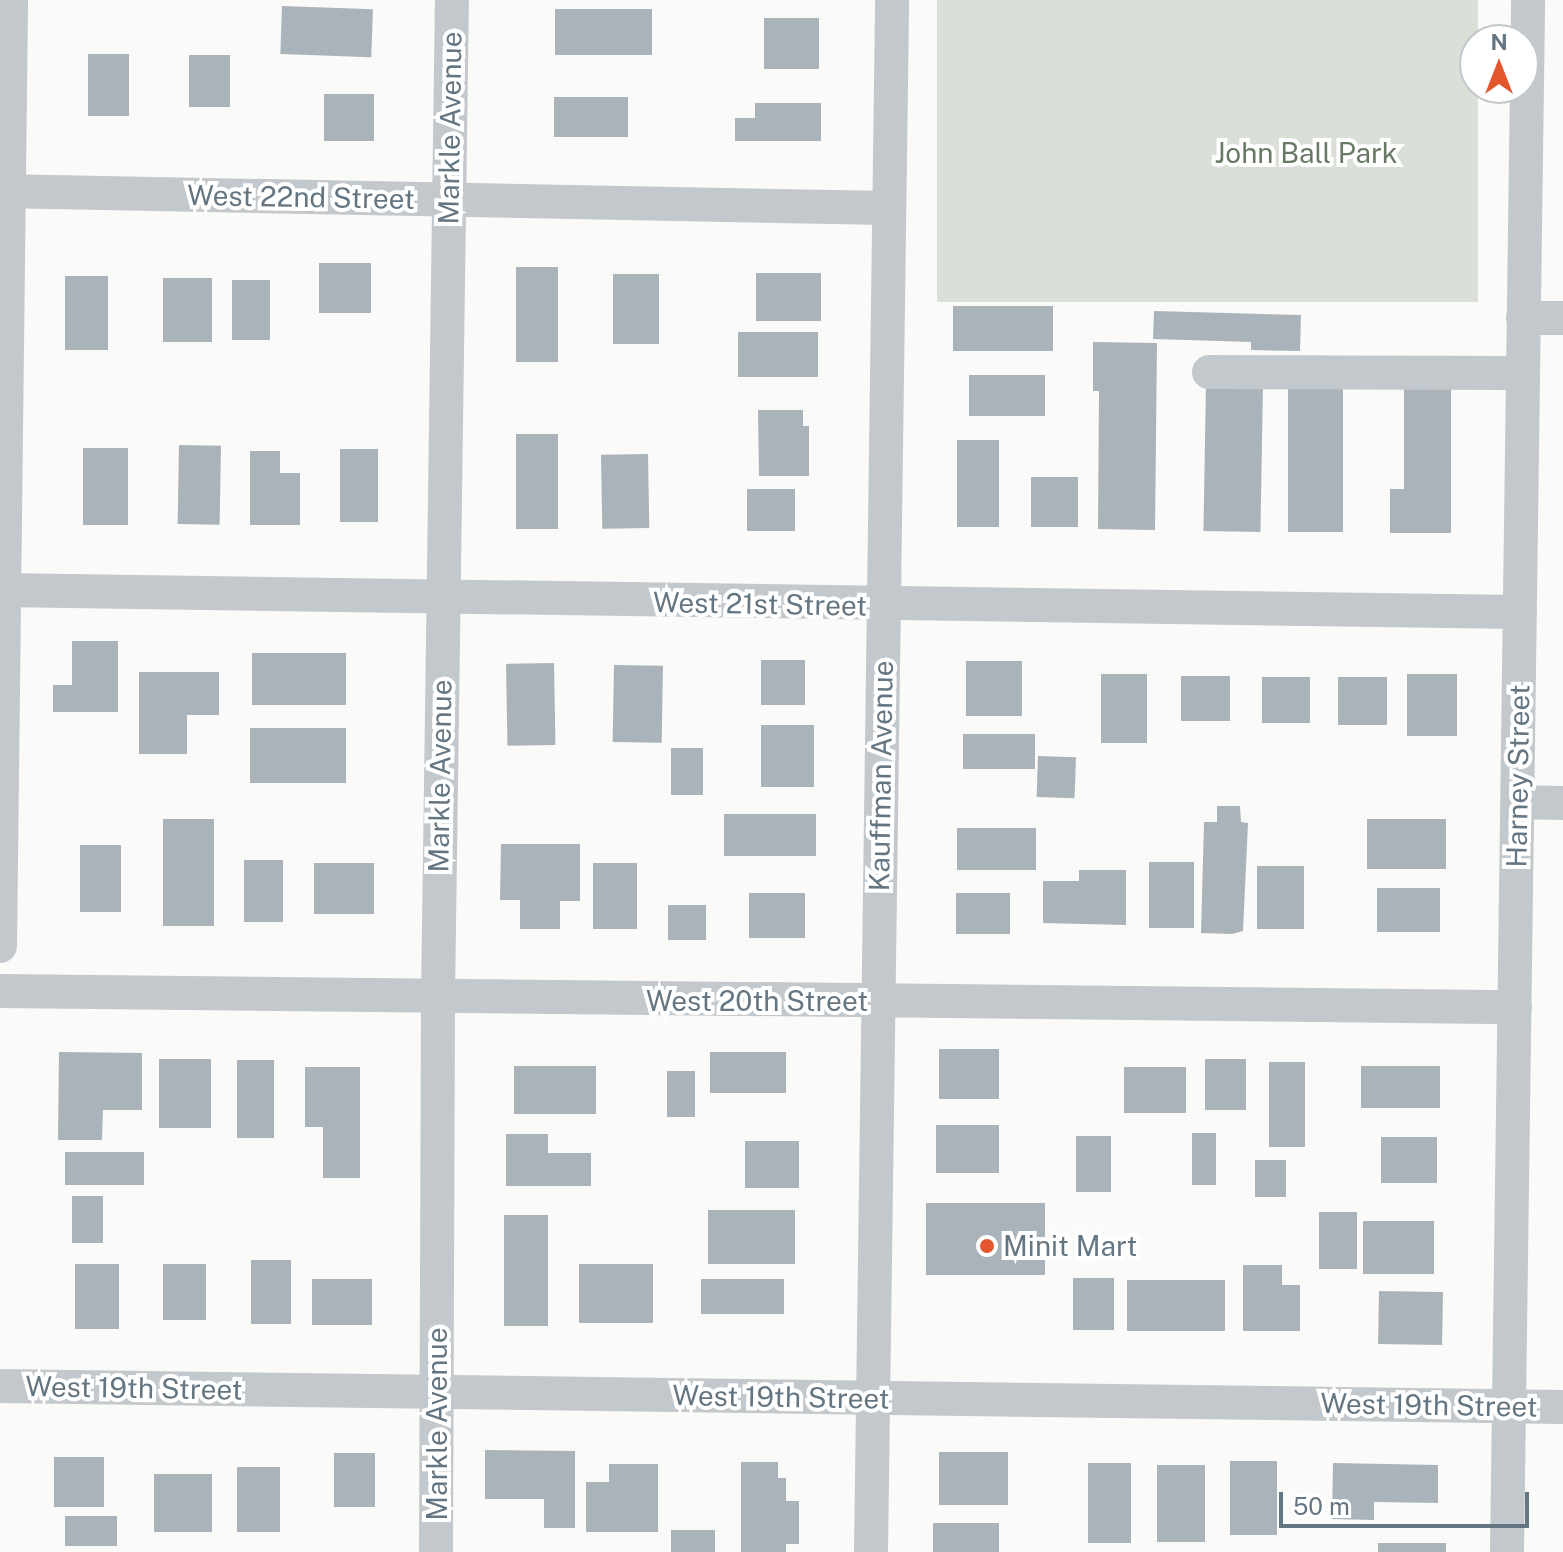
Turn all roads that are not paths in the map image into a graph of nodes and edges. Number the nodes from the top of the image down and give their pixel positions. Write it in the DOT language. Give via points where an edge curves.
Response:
graph roads {
  1 [pos="11,0"];
  2 [pos="452,0"];
  3 [pos="892,0"];
  4 [pos="1528,0"];
  5 [pos="4,191"];
  6 [pos="449,200"];
  7 [pos="889,208"];
  8 [pos="1523,318"];
  9 [pos="1563,318"];
  10 [pos="1209,372"];
  11 [pos="1522,373"];
  12 [pos="3,590"];
  13 [pos="442,600"];
  14 [pos="883,606"];
  15 [pos="1520,612"];
  16 [pos="1518,802"];
  17 [pos="1563,803"];
  18 [pos="0,946"];
  19 [pos="0,991"];
  20 [pos="438,998"];
  21 [pos="879,1002"];
  22 [pos="1515,1007"];
  23 [pos="0,1386"];
  24 [pos="438,1393"];
  25 [pos="873,1398"];
  26 [pos="1509,1406"];
  27 [pos="1563,1407"];
  28 [pos="436,1552"];
  29 [pos="871,1552"];
  30 [pos="1507,1552"];
  1 -- 5 [label="street"];
  2 -- 6 [label="street, Markle Avenue"];
  3 -- 7 [label="street, Kauffman Avenue"];
  4 -- 8 [label="street, Harney Street"];
  5 -- 6 [label="street, West 22nd Street"];
  5 -- 12 [label="street"];
  6 -- 7 [label="street, West 22nd Street"];
  6 -- 13 [label="street, Markle Avenue"];
  7 -- 14 [label="street, Kauffman Avenue"];
  8 -- 9 [label="street"];
  8 -- 11 [label="street, Harney Street"];
  10 -- 11 [label="street"];
  11 -- 15 [label="street, Harney Street"];
  12 -- 13 [label="street, West 21st Street"];
  12 -- 18 [label="street"];
  13 -- 14 [label="street, West 21st Street"];
  13 -- 20 [label="street, Markle Avenue"];
  14 -- 15 [label="street, West 21st Street"];
  14 -- 21 [label="street, Kauffman Avenue"];
  15 -- 16 [label="street, Harney Street"];
  16 -- 17 [label="street"];
  16 -- 22 [label="street, Harney Street"];
  19 -- 20 [label="street, West 20th Street"];
  20 -- 21 [label="street, West 20th Street"];
  20 -- 24 [label="street, Markle Avenue"];
  21 -- 22 [label="street, West 20th Street"];
  21 -- 25 [label="street, Kauffman Avenue"];
  22 -- 26 [label="street, Harney Street"];
  23 -- 24 [label="street, West 19th Street"];
  24 -- 25 [label="street, West 19th Street"];
  24 -- 28 [label="street, Markle Avenue"];
  25 -- 26 [label="street, West 19th Street"];
  25 -- 29 [label="street, Kauffman Avenue"];
  26 -- 27 [label="street, West 19th Street"];
  26 -- 30 [label="street, Harney Street"];
}
